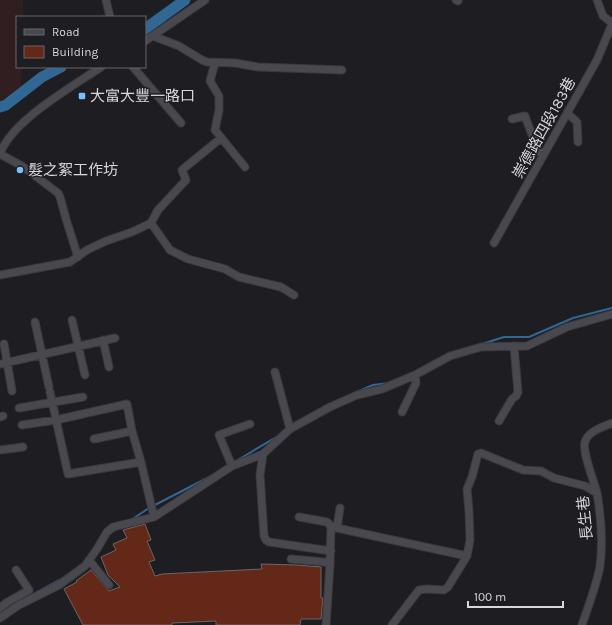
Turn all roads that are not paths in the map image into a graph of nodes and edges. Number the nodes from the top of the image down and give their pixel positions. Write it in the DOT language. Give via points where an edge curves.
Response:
graph roads {
  1 [pos="106,0"];
  2 [pos="204,0"];
  3 [pos="597,0"];
  4 [pos="110,16"];
  5 [pos="612,24"];
  6 [pos="153,36"];
  7 [pos="146,40"];
  8 [pos="215,63"];
  9 [pos="100,68"];
  10 [pos="134,68"];
  11 [pos="342,70"];
  12 [pos="567,113"];
  13 [pos="512,119"];
  14 [pos="181,123"];
  15 [pos="221,138"];
  16 [pos="578,142"];
  17 [pos="0,154"];
  18 [pos="544,154"];
  19 [pos="245,167"];
  20 [pos="151,223"];
  21 [pos="494,243"];
  22 [pos="78,257"];
  23 [pos="0,275"];
  24 [pos="294,295"];
  25 [pos="612,314"];
  26 [pos="72,320"];
  27 [pos="35,322"];
  28 [pos="115,338"];
  29 [pos="103,340"];
  30 [pos="4,344"];
  31 [pos="78,346"];
  32 [pos="514,346"];
  33 [pos="41,354"];
  34 [pos="4,363"];
  35 [pos="109,367"];
  36 [pos="275,372"];
  37 [pos="84,375"];
  38 [pos="415,375"];
  39 [pos="12,391"];
  40 [pos="83,397"];
  41 [pos="51,402"];
  42 [pos="19,408"];
  43 [pos="402,412"];
  44 [pos="56,420"];
  45 [pos="499,421"];
  46 [pos="612,423"];
  47 [pos="250,424"];
  48 [pos="22,426"];
  49 [pos="290,429"];
  50 [pos="132,431"];
  51 [pos="94,439"];
  52 [pos="23,447"];
  53 [pos="0,450"];
  54 [pos="263,454"];
  55 [pos="142,462"];
  56 [pos="232,466"];
  57 [pos="597,493"];
  58 [pos="340,508"];
  59 [pos="299,516"];
  60 [pos="154,517"];
  61 [pos="330,551"];
  62 [pos="467,556"];
  63 [pos="291,559"];
  64 [pos="89,560"];
  65 [pos="330,564"];
  66 [pos="16,570"];
  67 [pos="109,585"];
  68 [pos="0,608"];
  69 [pos="0,618"];
  70 [pos="326,625"];
  71 [pos="392,625"];
  72 [pos="582,625"];
  1 -- 4 [label="street"];
  2 -- 6 [label="street"];
  3 -- 5 [label="street" via="603,16"];
  5 -- 12 [label="street, 崇德路四段183巷" via="597,60"];
  6 -- 7 [label="street"];
  6 -- 8 [label="street" via="179,46 202,60"];
  8 -- 11 [label="street"];
  8 -- 15 [label="street" via="210,81 219,96 215,130"];
  9 -- 17 [label="street" via="30,116 9,136"];
  10 -- 14 [label="street"];
  12 -- 16 [label="street" via="577,122"];
  12 -- 18 [label="street, 崇德路四段183巷"];
  13 -- 18 [label="street" via="525,116 538,151"];
  15 -- 19 [label="street"];
  15 -- 20 [label="street" via="182,170 186,180 158,210"];
  17 -- 22 [label="street" via="22,166 58,193"];
  18 -- 21 [label="street, 崇德路四段183巷"];
  20 -- 22 [label="street" via="106,240"];
  20 -- 24 [label="street" via="170,250 188,259 225,268 239,277 281,287"];
  22 -- 23 [label="street" via="70,262"];
  25 -- 32 [label="street" via="567,327 528,346"];
  26 -- 31 [label="street"];
  27 -- 33 [label="street"];
  28 -- 29 [label="street"];
  29 -- 31 [label="street"];
  29 -- 35 [label="street"];
  30 -- 34 [label="street"];
  31 -- 33 [label="street"];
  31 -- 37 [label="street"];
  32 -- 38 [label="street" via="481,347 450,356"];
  32 -- 45 [label="street" via="518,392"];
  33 -- 34 [label="street"];
  33 -- 41 [label="street"];
  34 -- 39 [label="street"];
  36 -- 49 [label="street"];
  38 -- 43 [label="street" via="416,383"];
  38 -- 49 [label="street" via="382,389 357,395"];
  40 -- 41 [label="street"];
  41 -- 42 [label="street"];
  41 -- 44 [label="street"];
  44 -- 48 [label="street"];
  44 -- 50 [label="street" via="127,404"];
  44 -- 55 [label="street" via="68,474"];
  46 -- 57 [label="street, 長生巷" via="590,434 585,442 585,455"];
  47 -- 56 [label="street" via="219,435"];
  49 -- 54 [label="street"];
  50 -- 51 [label="street"];
  50 -- 55 [label="street"];
  52 -- 53 [label="street"];
  54 -- 56 [label="street"];
  54 -- 61 [label="street" via="260,475 266,540"];
  55 -- 60 [label="street"];
  56 -- 60 [label="street"];
  57 -- 62 [label="street" via="586,486 554,478 541,471 523,470 480,454 467,488 470,511"];
  57 -- 72 [label="street, 長生巷" via="601,533 600,568"];
  58 -- 62 [label="street" via="337,528"];
  59 -- 61 [label="street" via="327,522 331,526"];
  60 -- 64 [label="street" via="113,527"];
  61 -- 65 [label="street"];
  62 -- 71 [label="street" via="448,587 441,590 419,590"];
  63 -- 65 [label="street"];
  64 -- 67 [label="street"];
  64 -- 69 [label="street" via="85,566 59,585 19,605"];
  65 -- 70 [label="street"];
  66 -- 68 [label="street" via="29,590"];
}
